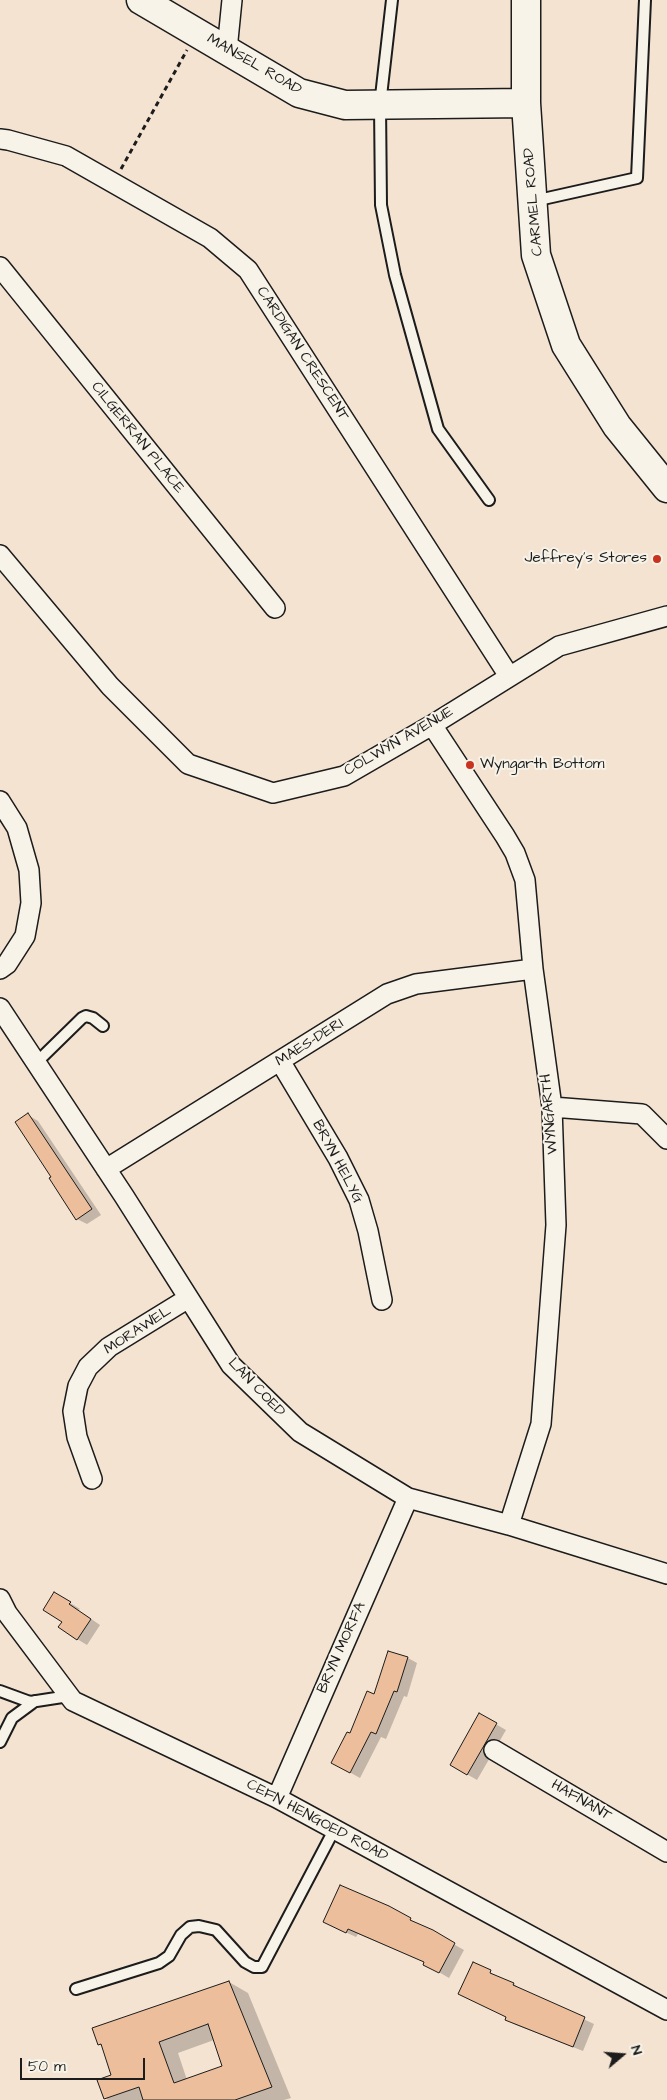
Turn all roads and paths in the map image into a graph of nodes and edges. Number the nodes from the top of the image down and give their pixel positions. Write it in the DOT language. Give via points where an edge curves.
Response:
graph roads {
  1 [pos="141,0"];
  2 [pos="232,0"];
  3 [pos="392,0"];
  4 [pos="526,0"];
  5 [pos="646,0"];
  6 [pos="197,32"];
  7 [pos="227,50"];
  8 [pos="526,103"];
  9 [pos="380,105"];
  10 [pos="0,139"];
  11 [pos="113,183"];
  12 [pos="533,202"];
  13 [pos="0,267"];
  14 [pos="667,488"];
  15 [pos="489,500"];
  16 [pos="0,555"];
  17 [pos="275,608"];
  18 [pos="667,616"];
  19 [pos="509,676"];
  20 [pos="432,725"];
  21 [pos="0,801"];
  22 [pos="0,969"];
  23 [pos="532,969"];
  24 [pos="0,1008"];
  25 [pos="103,1026"];
  26 [pos="280,1062"];
  27 [pos="36,1063"];
  28 [pos="552,1107"];
  29 [pos="667,1139"];
  30 [pos="106,1169"];
  31 [pos="187,1299"];
  32 [pos="382,1300"];
  33 [pos="92,1478"];
  34 [pos="408,1498"];
  35 [pos="510,1525"];
  36 [pos="665,1569"];
  37 [pos="0,1599"];
  38 [pos="0,1691"];
  39 [pos="69,1696"];
  40 [pos="35,1701"];
  41 [pos="0,1742"];
  42 [pos="494,1750"];
  43 [pos="276,1798"];
  44 [pos="334,1830"];
  45 [pos="667,1852"];
  46 [pos="76,1988"];
  47 [pos="667,2010"];
  1 -- 6 [label="street, MANSEL ROAD"];
  2 -- 7 [label="street"];
  3 -- 9 [label="lane"];
  4 -- 8 [label="street, CARMEL ROAD"];
  5 -- 12 [label="lane" via="637,178"];
  6 -- 7 [label="street, MANSEL ROAD"];
  6 -- 11 [label="path"];
  7 -- 9 [label="street, MANSEL ROAD" via="299,93 345,105"];
  8 -- 9 [label="street, MANSEL ROAD"];
  8 -- 12 [label="street, CARMEL ROAD"];
  9 -- 15 [label="lane" via="381,205 395,275 438,429"];
  10 -- 11 [label="street, CARDIGAN CRESCENT" via="66,156"];
  11 -- 19 [label="street, CARDIGAN CRESCENT" via="210,238 248,270"];
  12 -- 14 [label="street, CARMEL ROAD" via="536,254 566,345 617,426"];
  13 -- 17 [label="street, CILGERRAN PLACE"];
  16 -- 20 [label="street, COLWYN AVENUE" via="110,686 188,764 273,792 344,776"];
  18 -- 19 [label="street, COLWYN AVENUE" via="559,646"];
  19 -- 20 [label="street, COLWYN AVENUE"];
  20 -- 23 [label="street, WYNGARTH" via="515,853 524,880"];
  21 -- 22 [label="street" via="17,828 29,870 31,902 26,936"];
  23 -- 26 [label="street, MAES-DERI" via="416,984 387,994"];
  23 -- 28 [label="street, WYNGARTH"];
  24 -- 27 [label="street, LAN COED"];
  25 -- 27 [label="lane" via="93,1018 82,1018"];
  26 -- 30 [label="street, MAES-DERI"];
  26 -- 32 [label="street, BRYN HELYG" via="338,1158 359,1200"];
  27 -- 30 [label="street, LAN COED"];
  28 -- 29 [label="street" via="642,1114"];
  28 -- 35 [label="street, WYNGARTH" via="556,1226 541,1424"];
  30 -- 31 [label="street, LAN COED"];
  31 -- 33 [label="street, MORAWEL" via="108,1347 88,1367 78,1386 73,1411 77,1437"];
  31 -- 34 [label="street, LAN COED" via="231,1365 300,1432"];
  34 -- 35 [label="street, LAN COED"];
  34 -- 43 [label="street, BRYN MORFA"];
  35 -- 36 [label="street, LAN COED"];
  37 -- 39 [label="street, CEFN HENGOED ROAD"];
  38 -- 40 [label="lane"];
  39 -- 40 [label="lane"];
  39 -- 43 [label="street, CEFN HENGOED ROAD" via="73,1701"];
  40 -- 41 [label="lane" via="12,1718"];
  42 -- 45 [label="street, HAFNANT"];
  43 -- 44 [label="street, CEFN HENGOED ROAD"];
  44 -- 46 [label="lane" via="262,1967 245,1962 216,1930 198,1926 190,1927 181,1935 169,1956 159,1963"];
  44 -- 47 [label="street, CEFN HENGOED ROAD"];
}
